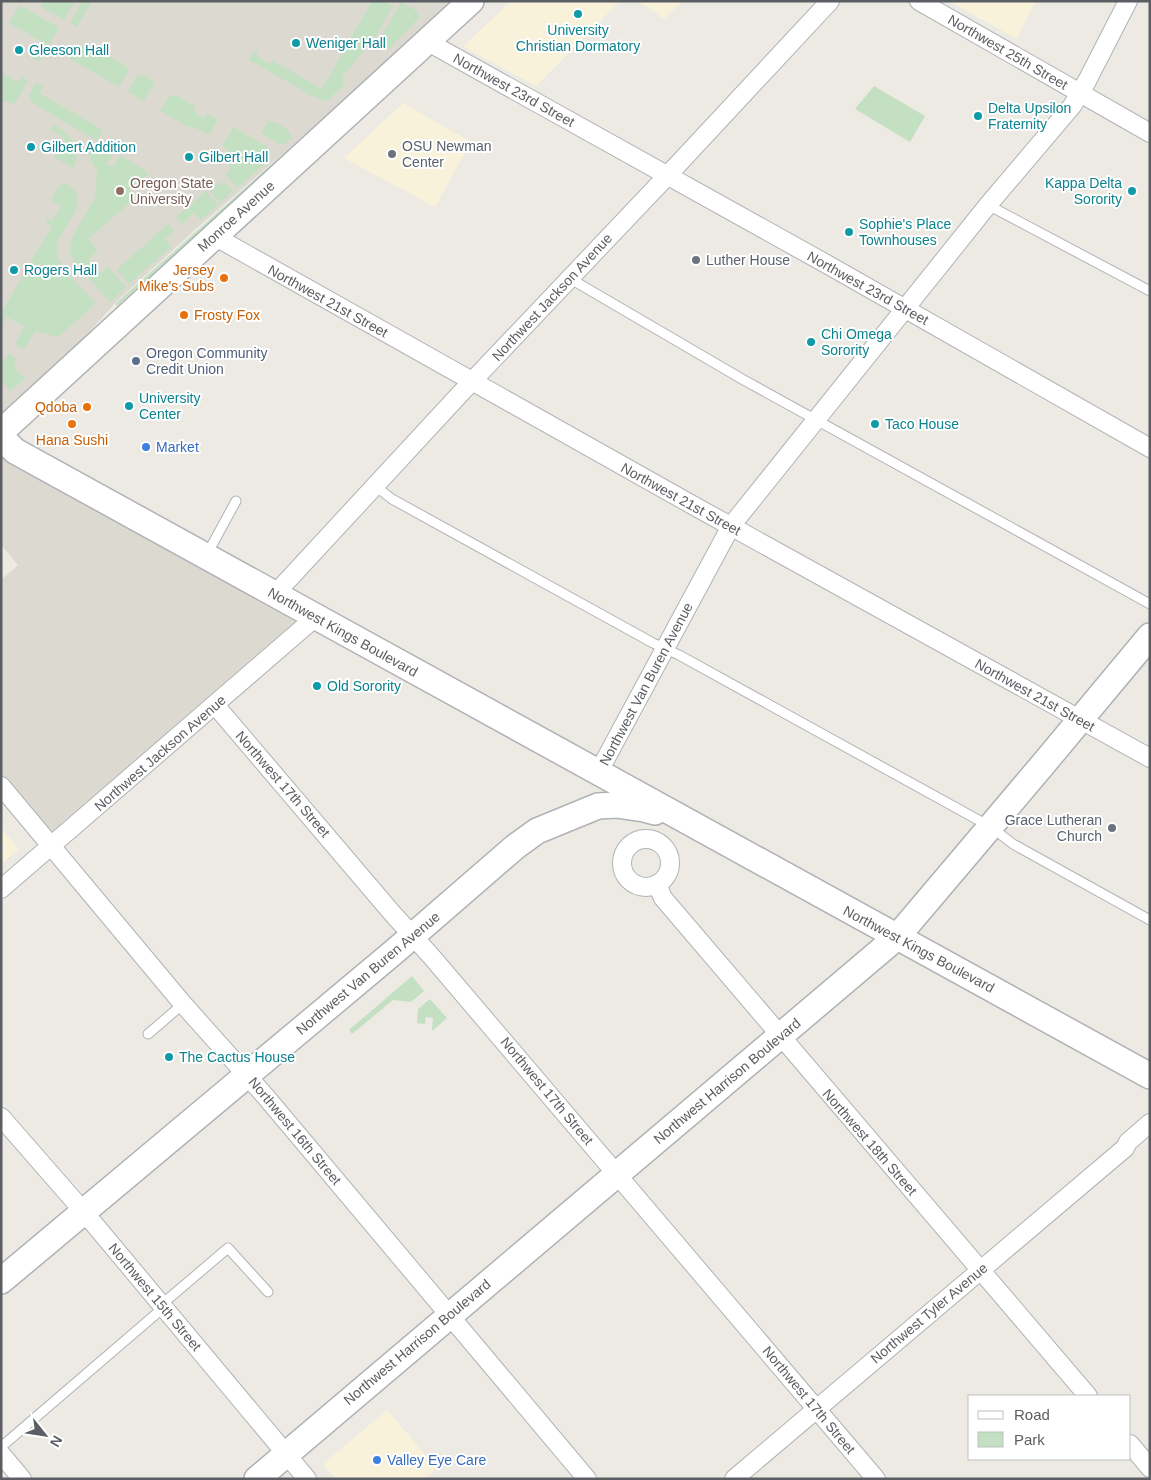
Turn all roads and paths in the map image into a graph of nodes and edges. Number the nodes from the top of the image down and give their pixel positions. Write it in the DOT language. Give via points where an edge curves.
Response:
graph roads {
  1 [pos="830,1"];
  2 [pos="918,1"];
  3 [pos="1128,1"];
  4 [pos="461,4"];
  5 [pos="428,42"];
  6 [pos="1080,93"];
  7 [pos="1150,133"];
  8 [pos="667,176"];
  9 [pos="988,206"];
  10 [pos="214,236"];
  11 [pos="569,278"];
  12 [pos="1150,291"];
  13 [pos="905,309"];
  14 [pos="472,382"];
  15 [pos="817,420"];
  16 [pos="1,432"];
  17 [pos="1,437"];
  18 [pos="1150,448"];
  19 [pos="375,486"];
  20 [pos="236,501"];
  21 [pos="731,526"];
  22 [pos="206,556"];
  23 [pos="275,594"];
  24 [pos="1150,604"];
  25 [pos="317,616"];
  26 [pos="1150,636"];
  27 [pos="665,649"];
  28 [pos="215,705"];
  29 [pos="1081,720"];
  30 [pos="1150,758"];
  31 [pos="598,773"];
  32 [pos="1,786"];
  33 [pos="598,806"];
  34 [pos="688,822"];
  35 [pos="992,826"];
  36 [pos="52,846"];
  37 [pos="657,884"];
  38 [pos="1,889"];
  39 [pos="1150,920"];
  40 [pos="413,936"];
  41 [pos="897,937"];
  42 [pos="183,1004"];
  43 [pos="148,1034"];
  44 [pos="780,1036"];
  45 [pos="246,1074"];
  46 [pos="1150,1076"];
  47 [pos="1,1117"];
  48 [pos="1149,1130"];
  49 [pos="618,1174"];
  50 [pos="84,1212"];
  51 [pos="980,1270"];
  52 [pos="1,1281"];
  53 [pos="268,1292"];
  54 [pos="162,1306"];
  55 [pos="449,1315"];
  56 [pos="1087,1395"];
  57 [pos="816,1408"];
  58 [pos="1131,1445"];
  59 [pos="1,1447"];
  60 [pos="1,1454"];
  61 [pos="285,1454"];
  62 [pos="1150,1468"];
  63 [pos="22,1479"];
  64 [pos="257,1479"];
  65 [pos="307,1479"];
  66 [pos="587,1479"];
  67 [pos="734,1479"];
  68 [pos="876,1479"];
  1 -- 8 [label="street, Northwest Jackson Avenue"];
  2 -- 6 [label="street, Northwest 25th Street"];
  3 -- 6 [label="street, Northwest Van Buren Avenue"];
  4 -- 5 [label="main road, Monroe Avenue"];
  5 -- 8 [label="street, Northwest 23rd Street"];
  5 -- 10 [label="main road, Monroe Avenue"];
  6 -- 7 [label="street, Northwest 25th Street"];
  6 -- 9 [label="street, Northwest Van Buren Avenue"];
  8 -- 11 [label="street, Northwest Jackson Avenue"];
  8 -- 13 [label="street, Northwest 23rd Street"];
  9 -- 12 [label="lane"];
  9 -- 13 [label="street, Northwest Van Buren Avenue"];
  10 -- 14 [label="street, Northwest 21st Street"];
  10 -- 16 [label="main road, Monroe Avenue"];
  11 -- 14 [label="street, Northwest Jackson Avenue"];
  11 -- 15 [label="lane"];
  13 -- 15 [label="street, Northwest Van Buren Avenue"];
  13 -- 18 [label="street, Northwest 23rd Street"];
  14 -- 19 [label="street, Northwest Jackson Avenue"];
  14 -- 21 [label="street, Northwest 21st Street"];
  15 -- 21 [label="street, Northwest Van Buren Avenue"];
  15 -- 24 [label="lane"];
  17 -- 22 [label="main road, Northwest Kings Boulevard" via="15,451"];
  19 -- 23 [label="street, Northwest Jackson Avenue"];
  19 -- 27 [label="lane" via="408,508"];
  20 -- 22 [label="lane"];
  21 -- 27 [label="street, Northwest Van Buren Avenue"];
  21 -- 29 [label="street, Northwest 21st Street"];
  22 -- 23 [label="main road, Northwest Kings Boulevard"];
  23 -- 25 [label="main road, Northwest Kings Boulevard"];
  25 -- 28 [label="street, Northwest Jackson Avenue"];
  25 -- 31 [label="main road, Northwest Kings Boulevard"];
  26 -- 29 [label="main road, Northwest Harrison Boulevard"];
  27 -- 31 [label="street, Northwest Van Buren Avenue"];
  27 -- 35 [label="lane"];
  28 -- 36 [label="street, Northwest Jackson Avenue"];
  28 -- 40 [label="street, Northwest 17th Street"];
  29 -- 30 [label="street, Northwest 21st Street"];
  29 -- 35 [label="main road, Northwest Harrison Boulevard"];
  31 -- 33 [label="main road, Northwest Van Buren Avenue"];
  31 -- 34 [label="main road, Northwest Kings Boulevard"];
  32 -- 36 [label="street, Northwest 16th Street"];
  33 -- 34 [label="main road, Northwest Kings Boulevard" via="644,809"];
  33 -- 40 [label="main road, Northwest Van Buren Avenue" via="537,831"];
  34 -- 41 [label="main road, Northwest Kings Boulevard"];
  35 -- 39 [label="lane" via="1013,844"];
  35 -- 41 [label="main road, Northwest Harrison Boulevard"];
  36 -- 38 [label="street, Northwest Jackson Avenue"];
  36 -- 42 [label="street, Northwest 16th Street"];
  37 -- 44 [label="street, Northwest 18th Street" via="663,898"];
  40 -- 45 [label="main road, Northwest Van Buren Avenue"];
  40 -- 49 [label="street, Northwest 17th Street"];
  41 -- 44 [label="main road, Northwest Harrison Boulevard"];
  41 -- 46 [label="main road, Northwest Kings Boulevard"];
  42 -- 43 [label="lane"];
  42 -- 45 [label="street, Northwest 16th Street"];
  44 -- 49 [label="main road, Northwest Harrison Boulevard"];
  44 -- 51 [label="street, Northwest 18th Street"];
  45 -- 50 [label="main road, Northwest Van Buren Avenue"];
  45 -- 55 [label="street, Northwest 16th Street"];
  47 -- 50 [label="street, Northwest 15th Street"];
  48 -- 51 [label="street, Northwest Tyler Avenue"];
  49 -- 55 [label="main road, Northwest Harrison Boulevard"];
  49 -- 57 [label="street, Northwest 17th Street"];
  50 -- 52 [label="main road, Northwest Van Buren Avenue"];
  50 -- 54 [label="street, Northwest 15th Street"];
  51 -- 56 [label="street, Northwest 18th Street"];
  51 -- 57 [label="street, Northwest Tyler Avenue"];
  53 -- 54 [label="lane" via="228,1248"];
  54 -- 59 [label="lane"];
  54 -- 61 [label="street, Northwest 15th Street"];
  55 -- 61 [label="main road, Northwest Harrison Boulevard"];
  55 -- 66 [label="street, Northwest 16th Street"];
  57 -- 67 [label="street, Northwest Tyler Avenue"];
  57 -- 68 [label="street, Northwest 17th Street"];
  58 -- 62 [label="street"];
  60 -- 63 [label="street"];
  61 -- 64 [label="main road, Northwest Harrison Boulevard"];
  61 -- 65 [label="street, Northwest 15th Street"];
}
